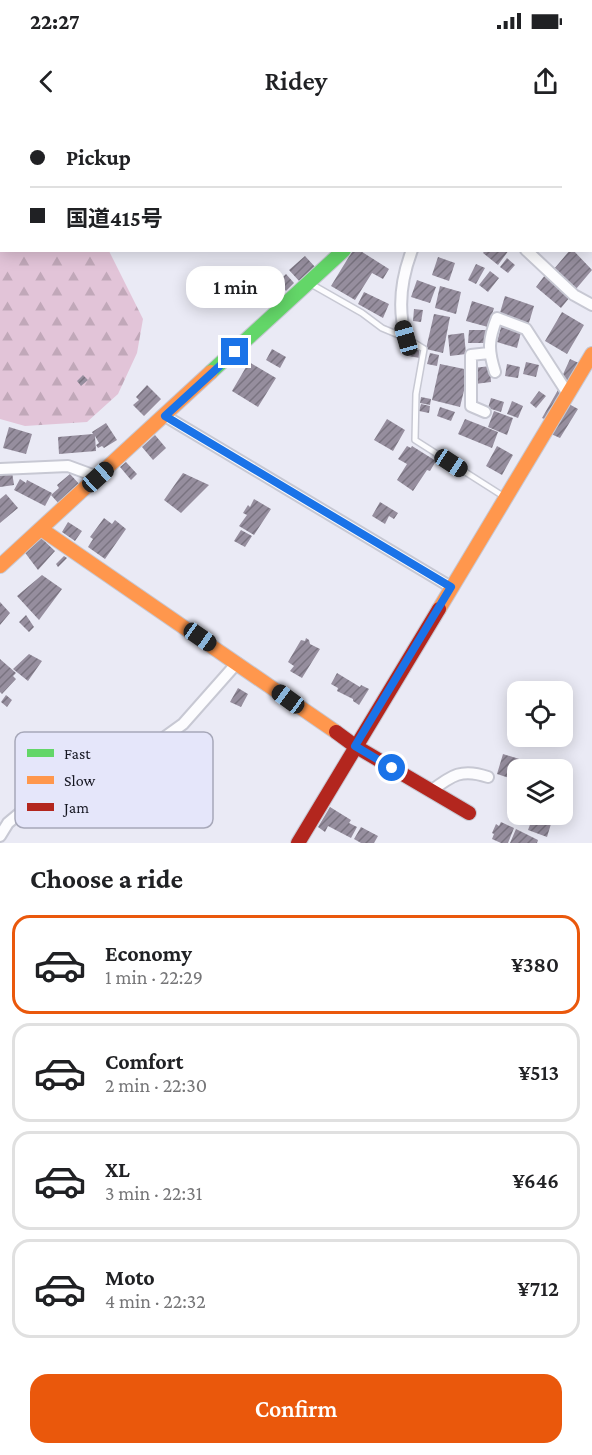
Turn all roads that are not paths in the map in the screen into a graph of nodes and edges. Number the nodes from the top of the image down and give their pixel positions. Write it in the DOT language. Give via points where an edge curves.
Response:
graph roads {
  1 [pos="342,252"];
  2 [pos="411,252"];
  3 [pos="528,252"];
  4 [pos="309,283"];
  5 [pos="592,305"];
  6 [pos="406,338"];
  7 [pos="489,353"];
  8 [pos="592,354"];
  9 [pos="495,372"];
  10 [pos="568,394"];
  11 [pos="484,412"];
  12 [pos="165,416"];
  13 [pos="0,469"];
  14 [pos="98,477"];
  15 [pos="505,497"];
  16 [pos="41,529"];
  17 [pos="0,566"];
  18 [pos="451,587"];
  19 [pos="237,663"];
  20 [pos="173,732"];
  21 [pos="355,746"];
  22 [pos="488,777"];
  23 [pos="431,791"];
  24 [pos="468,813"];
  25 [pos="15,817"];
  26 [pos="0,836"];
  27 [pos="298,843"];
  1 -- 4 [label="main road"];
  2 -- 6 [label="street" via="401,287 401,320"];
  3 -- 5 [label="street" via="574,295"];
  4 -- 6 [label="lane" via="382,328"];
  4 -- 12 [label="main road"];
  6 -- 15 [label="lane" via="424,349 416,394 415,440"];
  7 -- 9 [label="street"];
  7 -- 10 [label="street" via="497,318 526,329"];
  7 -- 11 [label="street" via="471,355 471,406"];
  8 -- 10 [label="main road"];
  10 -- 15 [label="main road"];
  12 -- 14 [label="main road"];
  12 -- 18 [label="street"];
  13 -- 14 [label="street" via="68,466"];
  14 -- 16 [label="main road"];
  15 -- 18 [label="main road"];
  16 -- 17 [label="main road"];
  16 -- 19 [label="main road"];
  18 -- 21 [label="main road"];
  19 -- 20 [label="street"];
  19 -- 21 [label="main road"];
  21 -- 23 [label="main road"];
  21 -- 27 [label="main road"];
  22 -- 23 [label="street" via="471,771 448,778"];
  23 -- 24 [label="main road"];
  25 -- 26 [label="street"];
}
